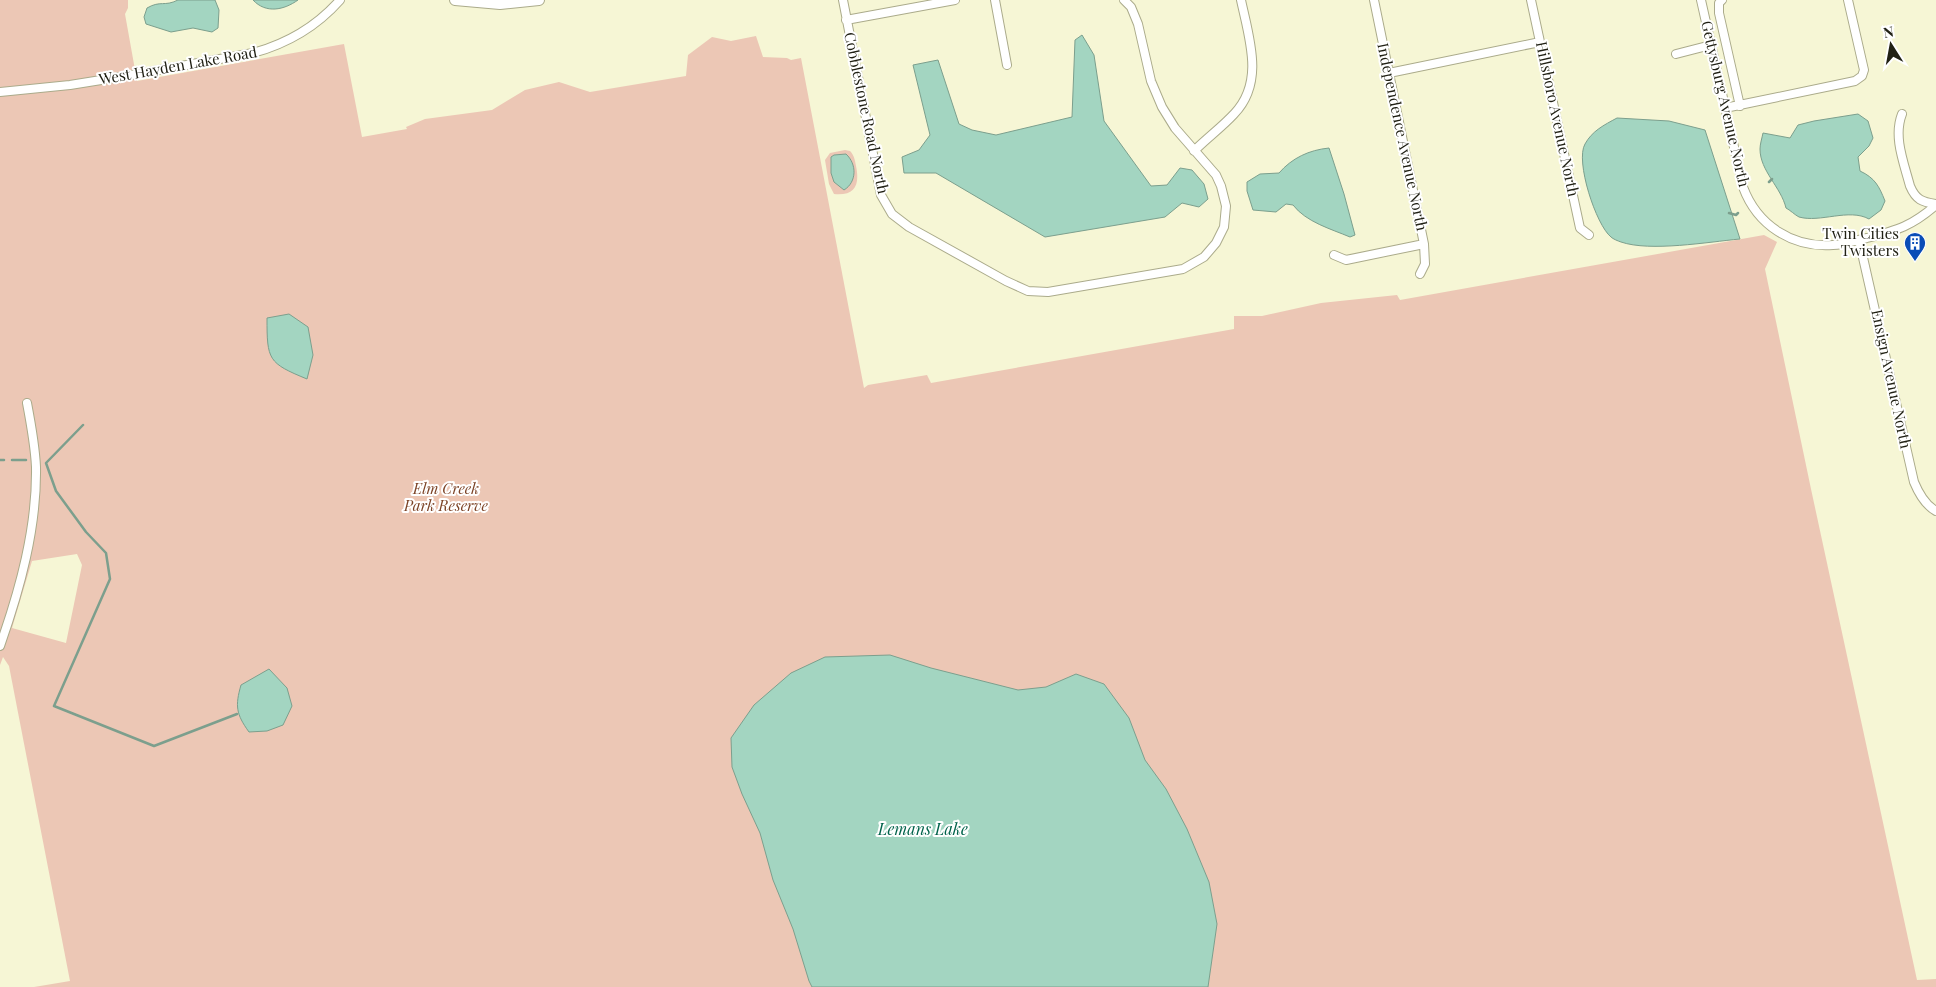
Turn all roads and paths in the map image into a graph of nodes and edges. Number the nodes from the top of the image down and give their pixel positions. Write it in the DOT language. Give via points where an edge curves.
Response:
graph roads {
  1 [pos="340,0"];
  2 [pos="455,0"];
  3 [pos="539,0"];
  4 [pos="843,0"];
  5 [pos="955,0"];
  6 [pos="994,0"];
  7 [pos="1124,0"];
  8 [pos="1241,0"];
  9 [pos="1374,0"];
  10 [pos="1532,0"];
  11 [pos="1701,0"];
  12 [pos="1722,0"];
  13 [pos="1848,0"];
  14 [pos="846,20"];
  15 [pos="1540,42"];
  16 [pos="1711,46"];
  17 [pos="1676,54"];
  18 [pos="1007,66"];
  19 [pos="1389,73"];
  20 [pos="0,92"];
  21 [pos="1740,106"];
  22 [pos="1725,108"];
  23 [pos="1902,114"];
  24 [pos="1194,151"];
  25 [pos="1936,204"];
  26 [pos="1589,235"];
  27 [pos="1858,240"];
  28 [pos="1424,244"];
  29 [pos="1334,255"];
  30 [pos="1420,274"];
  31 [pos="27,403"];
  32 [pos="1936,512"];
  33 [pos="0,646"];
  1 -- 20 [label="street, West Hayden Lake Road" via="302,32 253,53 117,78"];
  2 -- 3 [label="main road" via="500,4"];
  4 -- 14 [label="street, Cobblestone Road North"];
  5 -- 14 [label="street"];
  6 -- 18 [label="street"];
  7 -- 24 [label="street, Cobblestone Road North" via="1131,7 1138,24 1151,80 1162,107"];
  8 -- 24 [label="street" via="1254,61 1250,86 1236,113"];
  9 -- 19 [label="street, Independence Avenue North"];
  10 -- 15 [label="street, Hillsboro Avenue North"];
  11 -- 16 [label="street, Gettysburg Avenue North"];
  12 -- 21 [label="street" via="1719,13"];
  13 -- 21 [label="street" via="1864,70 1862,76 1855,81"];
  14 -- 24 [label="street, Cobblestone Road North" via="881,195 892,214 909,227 1028,291 1048,292 1168,272 1190,266 1204,257 1220,236 1226,206 1216,175"];
  15 -- 19 [label="street"];
  15 -- 26 [label="street, Hillsboro Avenue North" via="1580,228"];
  16 -- 17 [label="street"];
  16 -- 22 [label="street, Gettysburg Avenue North"];
  19 -- 28 [label="street, Independence Avenue North"];
  21 -- 22 [label="street"];
  22 -- 27 [label="street, Gettysburg Avenue North" via="1743,187 1752,206 1767,224 1786,238 1808,244 1836,245"];
  23 -- 25 [label="street" via="1898,137 1910,186 1921,202"];
  25 -- 27 [label="street, Gettysburg Avenue North" via="1920,220 1897,231"];
  27 -- 32 [label="street, Ensign Avenue North" via="1914,482 1919,494"];
  28 -- 29 [label="street" via="1346,260"];
  28 -- 30 [label="street, Independence Avenue North" via="1425,264"];
  31 -- 33 [label="street" via="36,462 31,525 16,598"];
}
